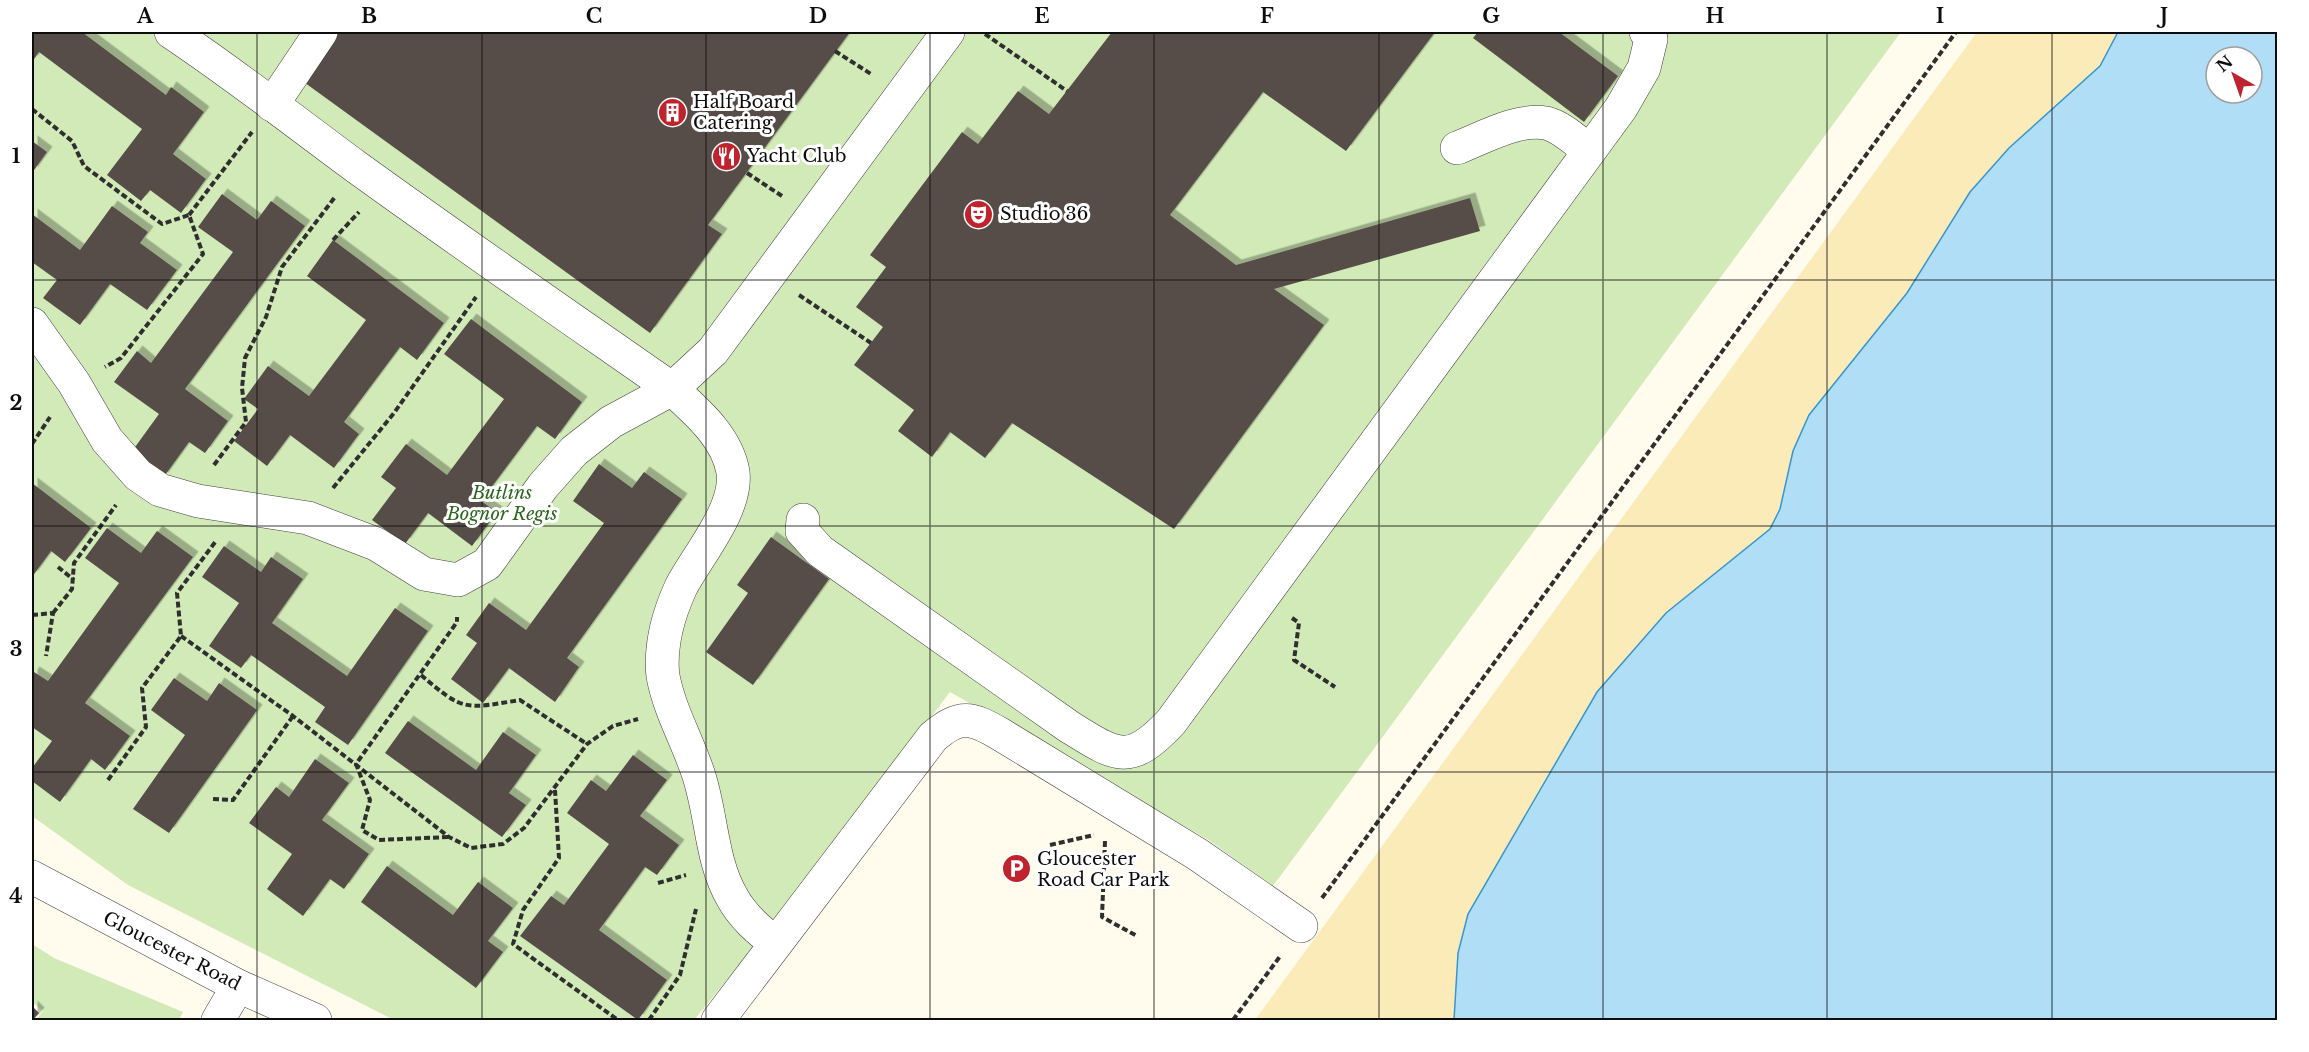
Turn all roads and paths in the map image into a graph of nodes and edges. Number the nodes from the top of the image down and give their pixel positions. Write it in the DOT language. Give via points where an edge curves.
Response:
graph roads {
  1 [pos="171,32"];
  2 [pos="321,32"];
  3 [pos="948,32"];
  4 [pos="982,32"];
  5 [pos="1646,32"];
  6 [pos="1956,32"];
  7 [pos="1067,91"];
  8 [pos="272,105"];
  9 [pos="32,109"];
  10 [pos="1456,148"];
  11 [pos="1589,151"];
  12 [pos="357,167"];
  13 [pos="189,215"];
  14 [pos="497,267"];
  15 [pos="769,275"];
  16 [pos="32,324"];
  17 [pos="871,343"];
  18 [pos="74,384"];
  19 [pos="672,389"];
  20 [pos="138,475"];
  21 [pos="198,501"];
  22 [pos="240,508"];
  23 [pos="308,518"];
  24 [pos="803,520"];
  25 [pos="58,567"];
  26 [pos="74,580"];
  27 [pos="458,580"];
  28 [pos="1260,599"];
  29 [pos="53,613"];
  30 [pos="32,615"];
  31 [pos="181,636"];
  32 [pos="46,656"];
  33 [pos="421,675"];
  34 [pos="1335,687"];
  35 [pos="672,710"];
  36 [pos="293,716"];
  37 [pos="587,744"];
  38 [pos="356,765"];
  39 [pos="108,780"];
  40 [pos="555,789"];
  41 [pos="213,799"];
  42 [pos="448,837"];
  43 [pos="1050,845"];
  44 [pos="719,866"];
  45 [pos="32,877"];
  46 [pos="1301,926"];
  47 [pos="1137,936"];
  48 [pos="776,942"];
  49 [pos="238,986"];
  50 [pos="218,1020"];
  51 [pos="315,1020"];
  52 [pos="618,1020"];
  53 [pos="649,1020"];
  54 [pos="718,1020"];
  55 [pos="1233,1020"];
  1 -- 8 [label="street" via="240,78"];
  2 -- 8 [label="street"];
  3 -- 15 [label="street"];
  4 -- 7 [label="path"];
  5 -- 11 [label="street" via="1651,39 1644,68"];
  6 -- 46 [label="path"];
  8 -- 12 [label="street"];
  8 -- 13 [label="path"];
  9 -- 13 [label="path" via="72,141 84,166 162,224"];
  10 -- 11 [label="street" via="1527,123 1546,123"];
  11 -- 28 [label="street"];
  12 -- 14 [label="street"];
  12 -- 21 [label="path" via="282,267 266,317 245,358 242,388 246,422 203,480"];
  13 -- 18 [label="path" via="202,254 121,358"];
  14 -- 19 [label="street"];
  14 -- 23 [label="path" via="394,413"];
  15 -- 17 [label="path"];
  15 -- 19 [label="street" via="713,351"];
  16 -- 18 [label="street"];
  18 -- 20 [label="street" via="107,440"];
  19 -- 27 [label="street" via="611,422 574,451 543,486 488,564"];
  19 -- 35 [label="street" via="705,419 725,450 733,474 720,523 681,588 666,631 663,674"];
  20 -- 21 [label="street" via="160,490"];
  20 -- 26 [label="path" via="74,563"];
  21 -- 22 [label="street"];
  22 -- 23 [label="street"];
  22 -- 31 [label="path" via="177,593"];
  23 -- 27 [label="street" via="376,544 424,574"];
  24 -- 28 [label="street" via="802,531 820,551 1068,726 1103,748 1124,753 1149,744 1171,722"];
  25 -- 26 [label="path"];
  26 -- 29 [label="path" via="72,589"];
  27 -- 33 [label="path" via="456,622"];
  28 -- 34 [label="path" via="1299,623 1294,660"];
  29 -- 30 [label="path"];
  29 -- 32 [label="path"];
  31 -- 36 [label="path"];
  31 -- 39 [label="path" via="142,687 146,727"];
  33 -- 37 [label="path" via="450,700 473,707 520,700"];
  33 -- 38 [label="path"];
  35 -- 37 [label="path" via="613,726"];
  35 -- 44 [label="street" via="698,771"];
  36 -- 38 [label="path"];
  36 -- 41 [label="path" via="232,800"];
  37 -- 40 [label="path"];
  38 -- 42 [label="path"];
  38 -- 42 [label="path" via="370,800 362,830 379,840"];
  40 -- 42 [label="path" via="525,828 503,844 471,848"];
  40 -- 52 [label="path" via="559,858 522,910 513,944"];
  43 -- 47 [label="path" via="1105,833 1102,917"];
  44 -- 48 [label="street" via="732,898 764,935"];
  44 -- 53 [label="path" via="693,915 680,975"];
  45 -- 49 [label="street, Gloucester Road"];
  46 -- 48 [label="street" via="1197,854 979,722 963,719 949,723 933,736"];
  46 -- 55 [label="path"];
  48 -- 54 [label="street"];
  49 -- 50 [label="street"];
  49 -- 51 [label="street, Gloucester Road"];
}
